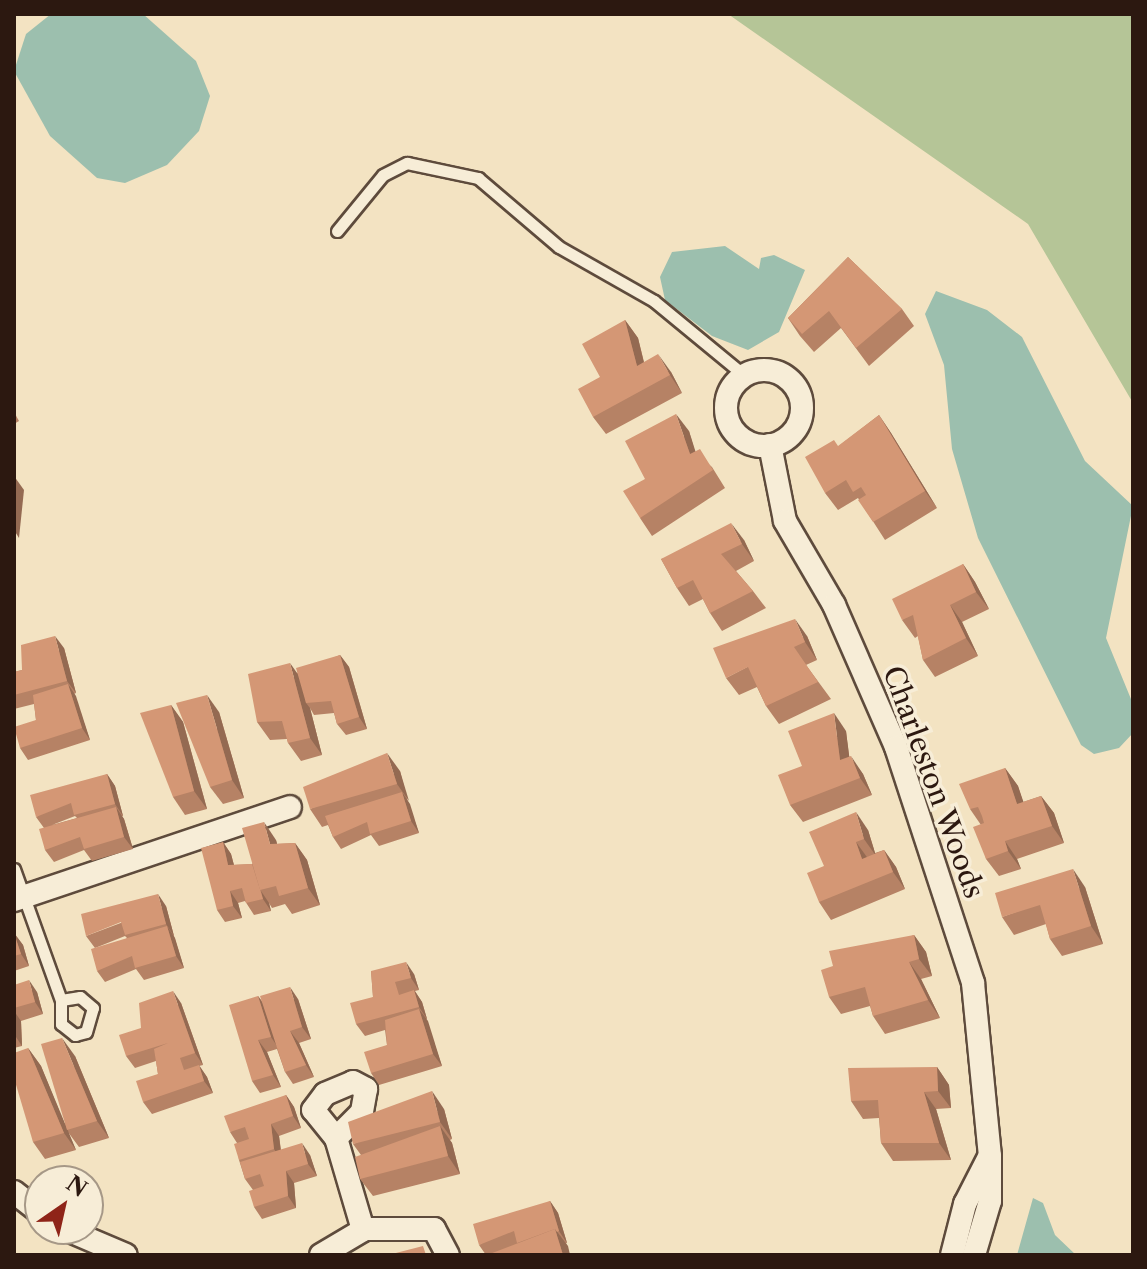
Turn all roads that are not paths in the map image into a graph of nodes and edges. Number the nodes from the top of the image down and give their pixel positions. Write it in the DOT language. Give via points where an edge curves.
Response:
graph roads {
  1 [pos="337,231"];
  2 [pos="745,376"];
  3 [pos="770,445"];
  4 [pos="290,807"];
  5 [pos="14,869"];
  6 [pos="18,899"];
  7 [pos="61,1000"];
  8 [pos="336,1138"];
  9 [pos="990,1156"];
  10 [pos="363,1230"];
  11 [pos="102,1245"];
  12 [pos="125,1255"];
  13 [pos="321,1255"];
  14 [pos="448,1255"];
  15 [pos="952,1255"];
  16 [pos="974,1255"];
  1 -- 2 [label="lane" via="383,175 407,163 478,178 559,247 654,301"];
  2 -- 3 [label="street" via="727,401 731,427 751,444"];
  2 -- 3 [label="street" via="775,372 800,396 795,430"];
  3 -- 9 [label="street, Charleston Woods" via="785,521 834,605 896,747 973,983"];
  4 -- 6 [label="street"];
  5 -- 6 [label="lane"];
  6 -- 7 [label="lane"];
  8 -- 10 [label="street"];
  9 -- 15 [label="street" via="965,1204"];
  9 -- 16 [label="street, Charleston Woods" via="990,1201"];
  10 -- 13 [label="street"];
  10 -- 14 [label="street" via="434,1229"];
  11 -- 12 [label="street"];
}
